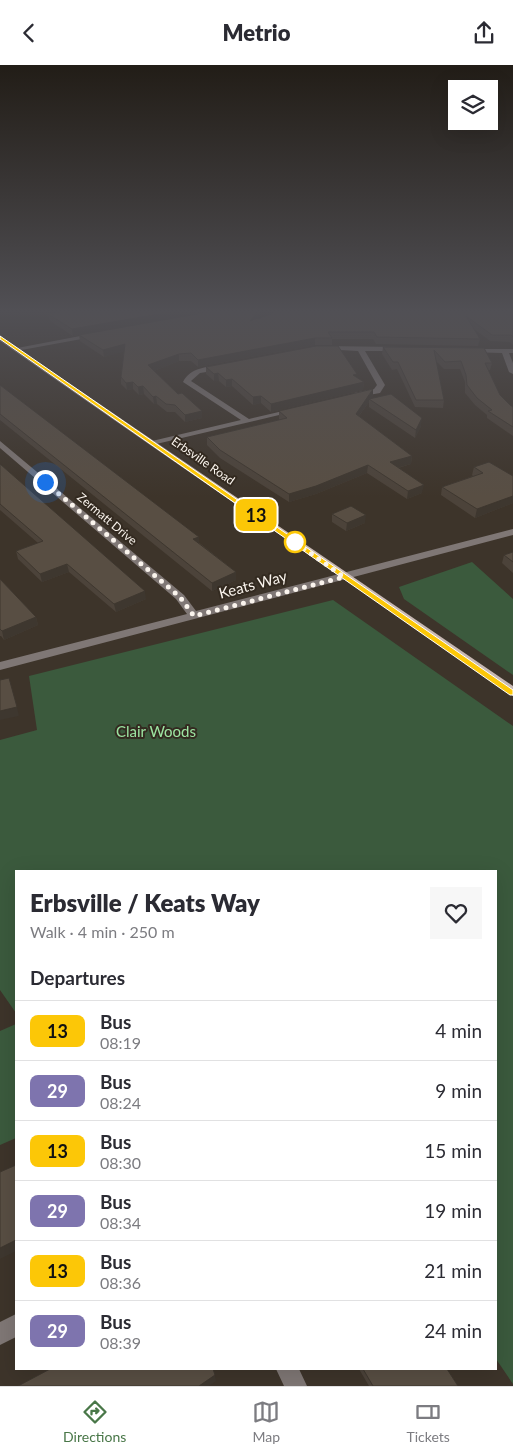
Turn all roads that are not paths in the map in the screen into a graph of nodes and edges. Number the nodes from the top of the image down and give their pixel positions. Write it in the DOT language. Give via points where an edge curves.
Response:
graph roads {
  1 [pos="52,374"];
  2 [pos="193,374"];
  3 [pos="374,374"];
  4 [pos="349,397"];
  5 [pos="303,408"];
  6 [pos="247,421"];
  7 [pos="155,443"];
  8 [pos="0,444"];
  9 [pos="513,532"];
  10 [pos="344,577"];
  11 [pos="194,616"];
  12 [pos="0,666"];
  13 [pos="513,692"];
  14 [pos="15,1326"];
  15 [pos="0,1334"];
  16 [pos="288,1370"];
  17 [pos="296,1386"];
  1 -- 7 [label="main road, Erbsville Road"];
  2 -- 6 [label="street" via="187,382"];
  3 -- 4 [label="street" via="380,385 377,391"];
  5 -- 6 [label="street"];
  6 -- 7 [label="street"];
  7 -- 10 [label="main road, Erbsville Road"];
  8 -- 11 [label="street, Zermatt Drive" via="180,597"];
  9 -- 10 [label="street, Keats Way"];
  10 -- 11 [label="street, Keats Way"];
  10 -- 13 [label="main road, Erbsville Road"];
  11 -- 12 [label="street, Keats Way"];
  14 -- 15 [label="street"];
  16 -- 17 [label="street"];
}
